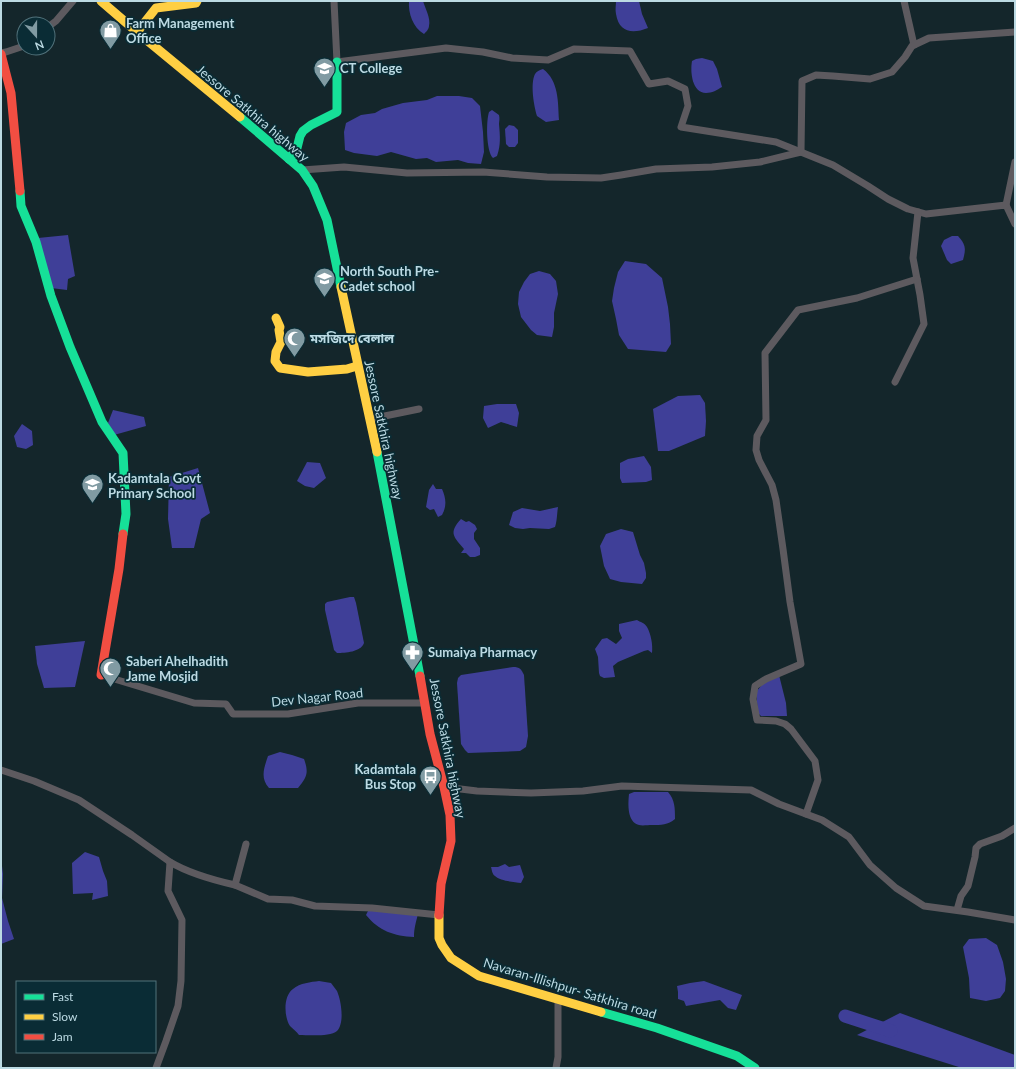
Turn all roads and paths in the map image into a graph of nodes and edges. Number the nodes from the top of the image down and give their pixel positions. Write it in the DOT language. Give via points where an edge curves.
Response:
graph roads {
  1 [pos="73,1"];
  2 [pos="102,1"];
  3 [pos="197,1"];
  4 [pos="334,1"];
  5 [pos="904,1"];
  6 [pos="56,21"];
  7 [pos="137,32"];
  8 [pos="1015,32"];
  9 [pos="914,45"];
  10 [pos="16,49"];
  11 [pos="1,53"];
  12 [pos="337,62"];
  13 [pos="801,152"];
  14 [pos="290,159"];
  15 [pos="1015,162"];
  16 [pos="302,170"];
  17 [pos="1006,205"];
  18 [pos="918,212"];
  19 [pos="1015,224"];
  20 [pos="917,279"];
  21 [pos="276,318"];
  22 [pos="357,366"];
  23 [pos="895,382"];
  24 [pos="419,409"];
  25 [pos="370,419"];
  26 [pos="101,675"];
  27 [pos="425,703"];
  28 [pos="1,770"];
  29 [pos="444,787"];
  30 [pos="806,814"];
  31 [pos="1015,828"];
  32 [pos="246,844"];
  33 [pos="170,862"];
  34 [pos="441,884"];
  35 [pos="235,885"];
  36 [pos="957,910"];
  37 [pos="439,914"];
  38 [pos="1015,920"];
  39 [pos="558,999"];
  40 [pos="156,1068"];
  41 [pos="556,1068"];
  42 [pos="755,1068"];
  1 -- 6 [label="street"];
  2 -- 7 [label="main road, Jessore Satkhira highway"];
  3 -- 7 [label="main road" via="156,8"];
  4 -- 12 [label="street"];
  5 -- 9 [label="street"];
  7 -- 14 [label="main road, Jessore Satkhira highway"];
  8 -- 9 [label="street" via="929,38"];
  9 -- 13 [label="street" via="892,72 870,79 816,75 802,81"];
  10 -- 11 [label="street"];
  11 -- 26 [label="main road" via="11,93 21,206 36,242 51,296 70,347 102,422 123,453 126,514"];
  12 -- 13 [label="street" via="446,48 512,58 548,60 574,48 630,51 650,84 668,81 685,89 688,106 681,127 776,142"];
  12 -- 14 [label="main road" via="336,112 312,123 303,131"];
  13 -- 16 [label="street" via="760,162 712,168 656,168 601,178 483,172 407,173 344,167"];
  13 -- 18 [label="street" via="833,165 888,199"];
  14 -- 16 [label="main road, Jessore Satkhira highway"];
  15 -- 17 [label="street"];
  16 -- 22 [label="main road, Jessore Satkhira highway" via="313,186 327,220"];
  17 -- 18 [label="street" via="926,214"];
  17 -- 19 [label="street"];
  18 -- 20 [label="street" via="912,258"];
  20 -- 23 [label="street" via="924,324"];
  20 -- 30 [label="street" via="858,298 798,310 765,353 766,420 757,436 756,450 776,500 801,664 755,686 753,699 757,720 786,724 815,761 818,780"];
  21 -- 22 [label="main road" via="280,327 281,342 275,361 280,368 308,372"];
  22 -- 25 [label="main road, Jessore Satkhira highway"];
  24 -- 25 [label="street"];
  25 -- 27 [label="main road, Jessore Satkhira highway"];
  26 -- 27 [label="street, Dev Nagar Road" via="194,703 226,704 233,714 288,714 358,703"];
  27 -- 29 [label="main road, Jessore Satkhira highway"];
  28 -- 33 [label="street" via="78,800"];
  29 -- 30 [label="street" via="531,793 622,786 751,790"];
  29 -- 34 [label="main road, Jessore Satkhira highway" via="450,815 451,841"];
  30 -- 36 [label="street" via="822,820 849,838 870,865 896,888 924,906"];
  31 -- 36 [label="street" via="976,848 968,886"];
  32 -- 35 [label="street"];
  33 -- 35 [label="street" via="190,872"];
  33 -- 40 [label="street" via="168,891 182,920 181,981 178,1006"];
  34 -- 37 [label="main road, Navaran-Illishpur- Satkhira road"];
  35 -- 37 [label="street" via="268,899 292,900 315,906"];
  36 -- 38 [label="street"];
  37 -- 39 [label="main road, Navaran-Illishpur- Satkhira road" via="439,938 451,958 479,976"];
  39 -- 41 [label="street"];
  39 -- 42 [label="main road, Navaran-Illishpur- Satkhira road" via="657,1028 737,1056"];
}
